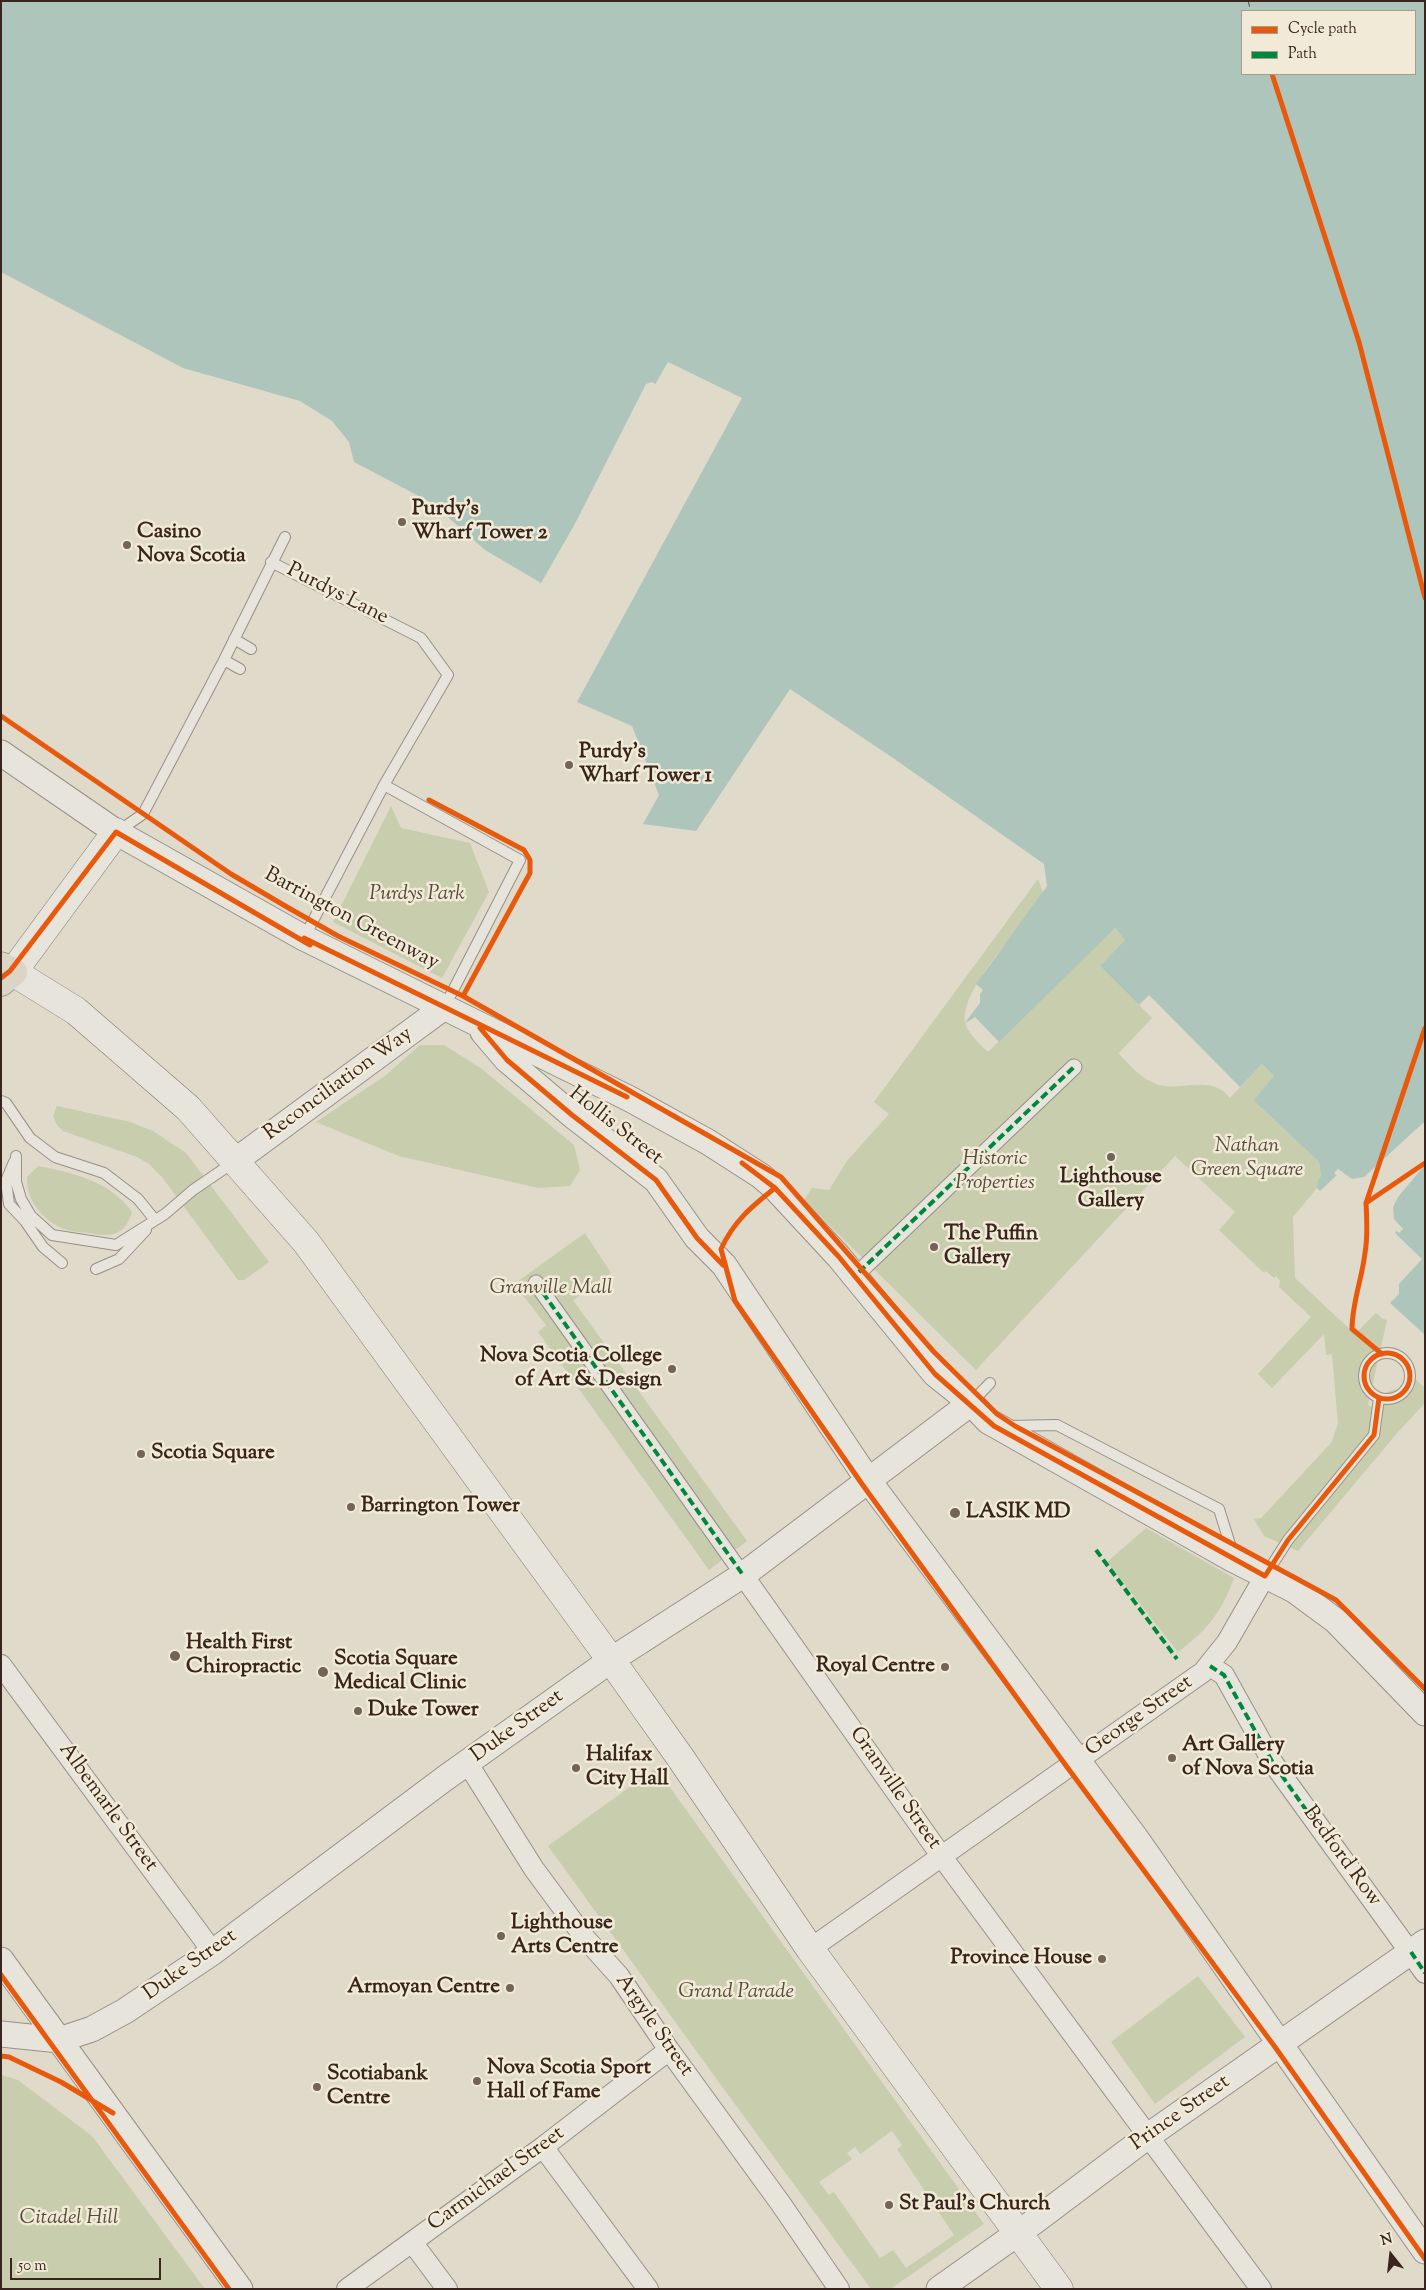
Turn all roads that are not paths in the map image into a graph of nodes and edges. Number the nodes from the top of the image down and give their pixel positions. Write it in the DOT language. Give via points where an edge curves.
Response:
graph roads {
  1 [pos="285,537"];
  2 [pos="272,562"];
  3 [pos="234,639"];
  4 [pos="251,648"];
  5 [pos="224,660"];
  6 [pos="240,669"];
  7 [pos="1,753"];
  8 [pos="384,785"];
  9 [pos="116,832"];
  10 [pos="304,938"];
  11 [pos="5,974"];
  12 [pos="444,1008"];
  13 [pos="476,1024"];
  14 [pos="1074,1066"];
  15 [pos="1,1101"];
  16 [pos="235,1161"];
  17 [pos="155,1220"];
  18 [pos="62,1263"];
  19 [pos="96,1269"];
  20 [pos="855,1276"];
  21 [pos="536,1283"];
  22 [pos="990,1383"];
  23 [pos="1379,1398"];
  24 [pos="971,1403"];
  25 [pos="994,1426"];
  26 [pos="868,1480"];
  27 [pos="1234,1560"];
  28 [pos="743,1574"];
  29 [pos="1266,1576"];
  30 [pos="610,1660"];
  31 [pos="1,1665"];
  32 [pos="1210,1666"];
  33 [pos="1425,1713"];
  34 [pos="1077,1760"];
  35 [pos="468,1764"];
  36 [pos="942,1856"];
  37 [pos="1418,1947"];
  38 [pos="810,1949"];
  39 [pos="213,1952"];
  40 [pos="1,1960"];
  41 [pos="1425,1973"];
  42 [pos="1,2034"];
  43 [pos="59,2040"];
  44 [pos="1279,2045"];
  45 [pos="669,2050"];
  46 [pos="1148,2136"];
  47 [pos="543,2147"];
  48 [pos="1018,2233"];
  49 [pos="412,2242"];
  50 [pos="1425,2251"];
  51 [pos="240,2289"];
  52 [pos="347,2289"];
  53 [pos="447,2289"];
  54 [pos="648,2289"];
  55 [pos="838,2289"];
  56 [pos="939,2289"];
  57 [pos="1059,2289"];
  58 [pos="1261,2289"];
  1 -- 2 [label="lane"];
  2 -- 3 [label="lane, Purdys Lane"];
  2 -- 8 [label="lane, Purdys Lane" via="421,638 448,675"];
  3 -- 4 [label="lane"];
  3 -- 5 [label="lane, Purdys Lane"];
  5 -- 6 [label="lane"];
  5 -- 9 [label="lane, Purdys Lane" via="143,814"];
  7 -- 9 [label="street"];
  8 -- 10 [label="lane, Purdys Lane"];
  8 -- 12 [label="lane" via="520,860"];
  9 -- 10 [label="street"];
  9 -- 11 [label="main road"];
  10 -- 12 [label="street"];
  11 -- 16 [label="main road" via="76,1011 188,1108"];
  12 -- 13 [label="street"];
  12 -- 16 [label="street, Reconciliation Way"];
  13 -- 20 [label="street" via="608,1088 735,1158 775,1188"];
  13 -- 26 [label="street, Hollis Street" via="507,1060 656,1180 697,1238 724,1265"];
  14 -- 20 [label="street"];
  15 -- 17 [label="lane" via="6,1103 30,1138 55,1157 104,1173 138,1199"];
  16 -- 17 [label="lane"];
  16 -- 30 [label="main road" via="306,1242"];
  17 -- 18 [label="lane" via="116,1245 52,1235 20,1199 16,1156 6,1181 9,1204 43,1247"];
  17 -- 19 [label="lane" via="120,1259"];
  20 -- 24 [label="street" via="935,1374"];
  21 -- 28 [label="street, Granville Street"];
  22 -- 24 [label="lane"];
  23 -- 23 [label="lane" via="1401,1395 1409,1384 1409,1369 1396,1354 1375,1356 1366,1368 1364,1375 1368,1389"];
  23 -- 29 [label="lane" via="1374,1435 1288,1540"];
  24 -- 25 [label="street"];
  24 -- 26 [label="street, Duke Street"];
  25 -- 27 [label="street"];
  25 -- 27 [label="lane" via="1057,1425 1219,1509"];
  26 -- 28 [label="street, Duke Street"];
  26 -- 34 [label="street, Hollis Street"];
  27 -- 29 [label="street"];
  28 -- 30 [label="street, Duke Street"];
  28 -- 36 [label="street, Granville Street"];
  29 -- 32 [label="street, George Street"];
  29 -- 33 [label="street" via="1294,1590 1336,1621"];
  30 -- 35 [label="street, Duke Street"];
  30 -- 38 [label="main road"];
  31 -- 39 [label="street, Albemarle Street"];
  32 -- 34 [label="street, George Street"];
  32 -- 37 [label="street, Bedford Row" via="1224,1675 1273,1763 1348,1869"];
  34 -- 36 [label="street, George Street"];
  34 -- 44 [label="street, Hollis Street"];
  35 -- 39 [label="street, Duke Street"];
  35 -- 45 [label="street, Argyle Street" via="534,1868 585,1938 619,1976"];
  36 -- 38 [label="street, George Street"];
  36 -- 46 [label="street, Granville Street"];
  37 -- 41 [label="street, Bedford Row"];
  37 -- 44 [label="street, Prince Street"];
  38 -- 48 [label="main road"];
  39 -- 43 [label="street, Duke Street" via="125,2011 92,2029"];
  40 -- 43 [label="street"];
  42 -- 43 [label="street"];
  43 -- 51 [label="street"];
  44 -- 46 [label="street, Prince Street"];
  44 -- 50 [label="street, Hollis Street"];
  45 -- 47 [label="street, Carmichael Street"];
  45 -- 55 [label="street, Argyle Street" via="781,2204"];
  46 -- 48 [label="street, Prince Street"];
  46 -- 58 [label="street, Granville Street"];
  47 -- 49 [label="street, Carmichael Street"];
  47 -- 54 [label="street"];
  48 -- 56 [label="street, Prince Street"];
  48 -- 57 [label="main road"];
  49 -- 52 [label="street, Carmichael Street"];
  49 -- 53 [label="street"];
}
